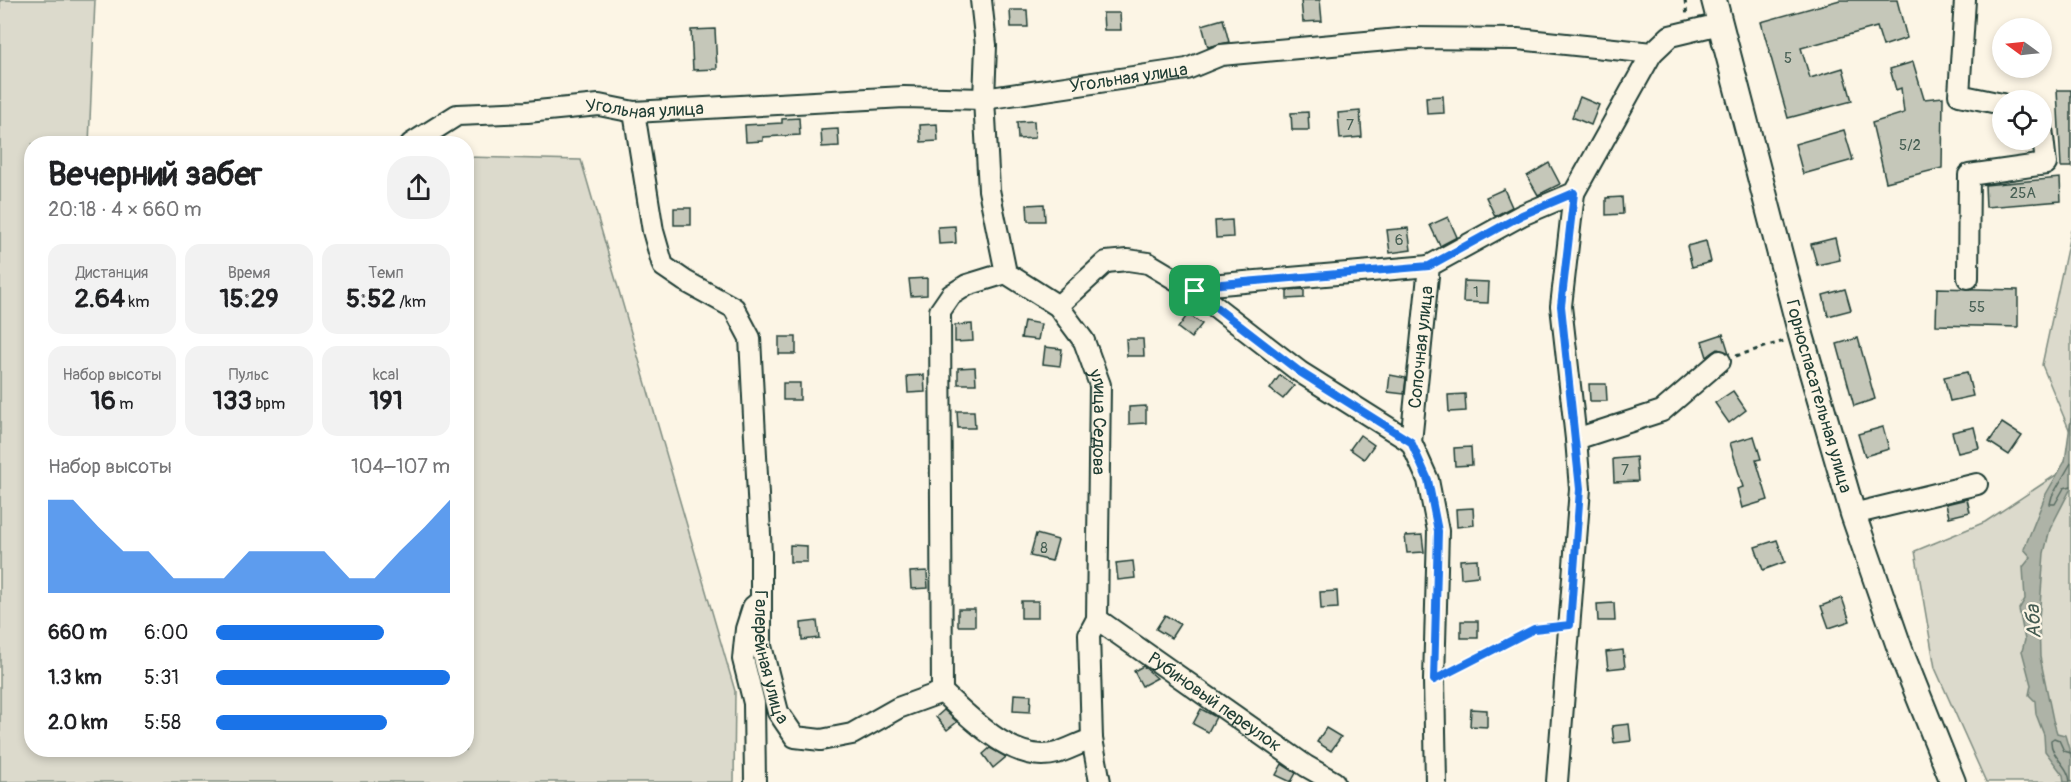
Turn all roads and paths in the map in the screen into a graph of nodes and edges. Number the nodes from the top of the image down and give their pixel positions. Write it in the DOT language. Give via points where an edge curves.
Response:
graph roads {
  1 [pos="981,0"];
  2 [pos="1714,0"];
  3 [pos="1965,0"];
  4 [pos="1720,24"];
  5 [pos="1652,53"];
  6 [pos="984,99"];
  7 [pos="1992,102"];
  8 [pos="634,112"];
  9 [pos="424,136"];
  10 [pos="2044,150"];
  11 [pos="1574,193"];
  12 [pos="1429,266"];
  13 [pos="1006,273"];
  14 [pos="1968,278"];
  15 [pos="1195,291"];
  16 [pos="1058,306"];
  17 [pos="1801,335"];
  18 [pos="1720,361"];
  19 [pos="1576,439"];
  20 [pos="1411,442"];
  21 [pos="1977,484"];
  22 [pos="1853,514"];
  23 [pos="761,602"];
  24 [pos="1096,619"];
  25 [pos="1570,625"];
  26 [pos="1434,680"];
  27 [pos="942,692"];
  28 [pos="1092,739"];
  29 [pos="755,782"];
  30 [pos="1100,782"];
  31 [pos="1334,782"];
  32 [pos="1436,782"];
  33 [pos="1557,782"];
  34 [pos="1953,782"];
  1 -- 6 [label="street" via="986,45"];
  2 -- 4 [label="main road, Горноспасательная улица"];
  3 -- 7 [label="street" via="1959,95"];
  4 -- 5 [label="street" via="1670,36"];
  4 -- 17 [label="main road, Горноспасательная улица"];
  5 -- 6 [label="street, Угольная улица" via="1518,39 1410,38 1221,55 1187,69"];
  5 -- 11 [label="street"];
  6 -- 8 [label="street, Угольная улица" via="904,97"];
  6 -- 13 [label="street" via="989,190"];
  8 -- 9 [label="street, Угольная улица" via="599,105 457,115"];
  8 -- 23 [label="street, Галерейная улица" via="653,231 663,266 735,308 750,338"];
  10 -- 14 [label="street" via="2046,164 1969,175"];
  11 -- 12 [label="street, Сопочная улица" via="1522,215"];
  11 -- 19 [label="street" via="1561,306"];
  12 -- 15 [label="street" via="1210,285"];
  12 -- 20 [label="street, Сопочная улица"];
  13 -- 16 [label="street, улица Седова"];
  13 -- 27 [label="street" via="967,285 951,295 940,311"];
  15 -- 16 [label="street" via="1148,263 1106,262"];
  15 -- 20 [label="street" via="1300,372"];
  16 -- 24 [label="street, улица Седова" via="1084,341 1100,385"];
  17 -- 18 [label="path"];
  17 -- 22 [label="main road, Горноспасательная улица"];
  18 -- 19 [label="street" via="1662,411"];
  19 -- 25 [label="street" via="1580,489"];
  20 -- 26 [label="street, Сопочная улица" via="1428,480 1438,531"];
  21 -- 22 [label="street"];
  22 -- 34 [label="main road, Горноспасательная улица" via="1902,655"];
  23 -- 27 [label="street, Галерейная улица" via="764,657 778,712 795,737 821,740 852,734 898,708"];
  23 -- 29 [label="street" via="753,606 743,659 754,703"];
  24 -- 28 [label="street, улица Седова" via="1089,634"];
  24 -- 31 [label="street, Рубиновый переулок"];
  25 -- 26 [label="path" via="1534,629"];
  25 -- 33 [label="street"];
  26 -- 32 [label="street, Сопочная улица"];
  27 -- 28 [label="street" via="1005,744 1024,753 1055,753"];
  28 -- 30 [label="street, улица Седова"];
}
